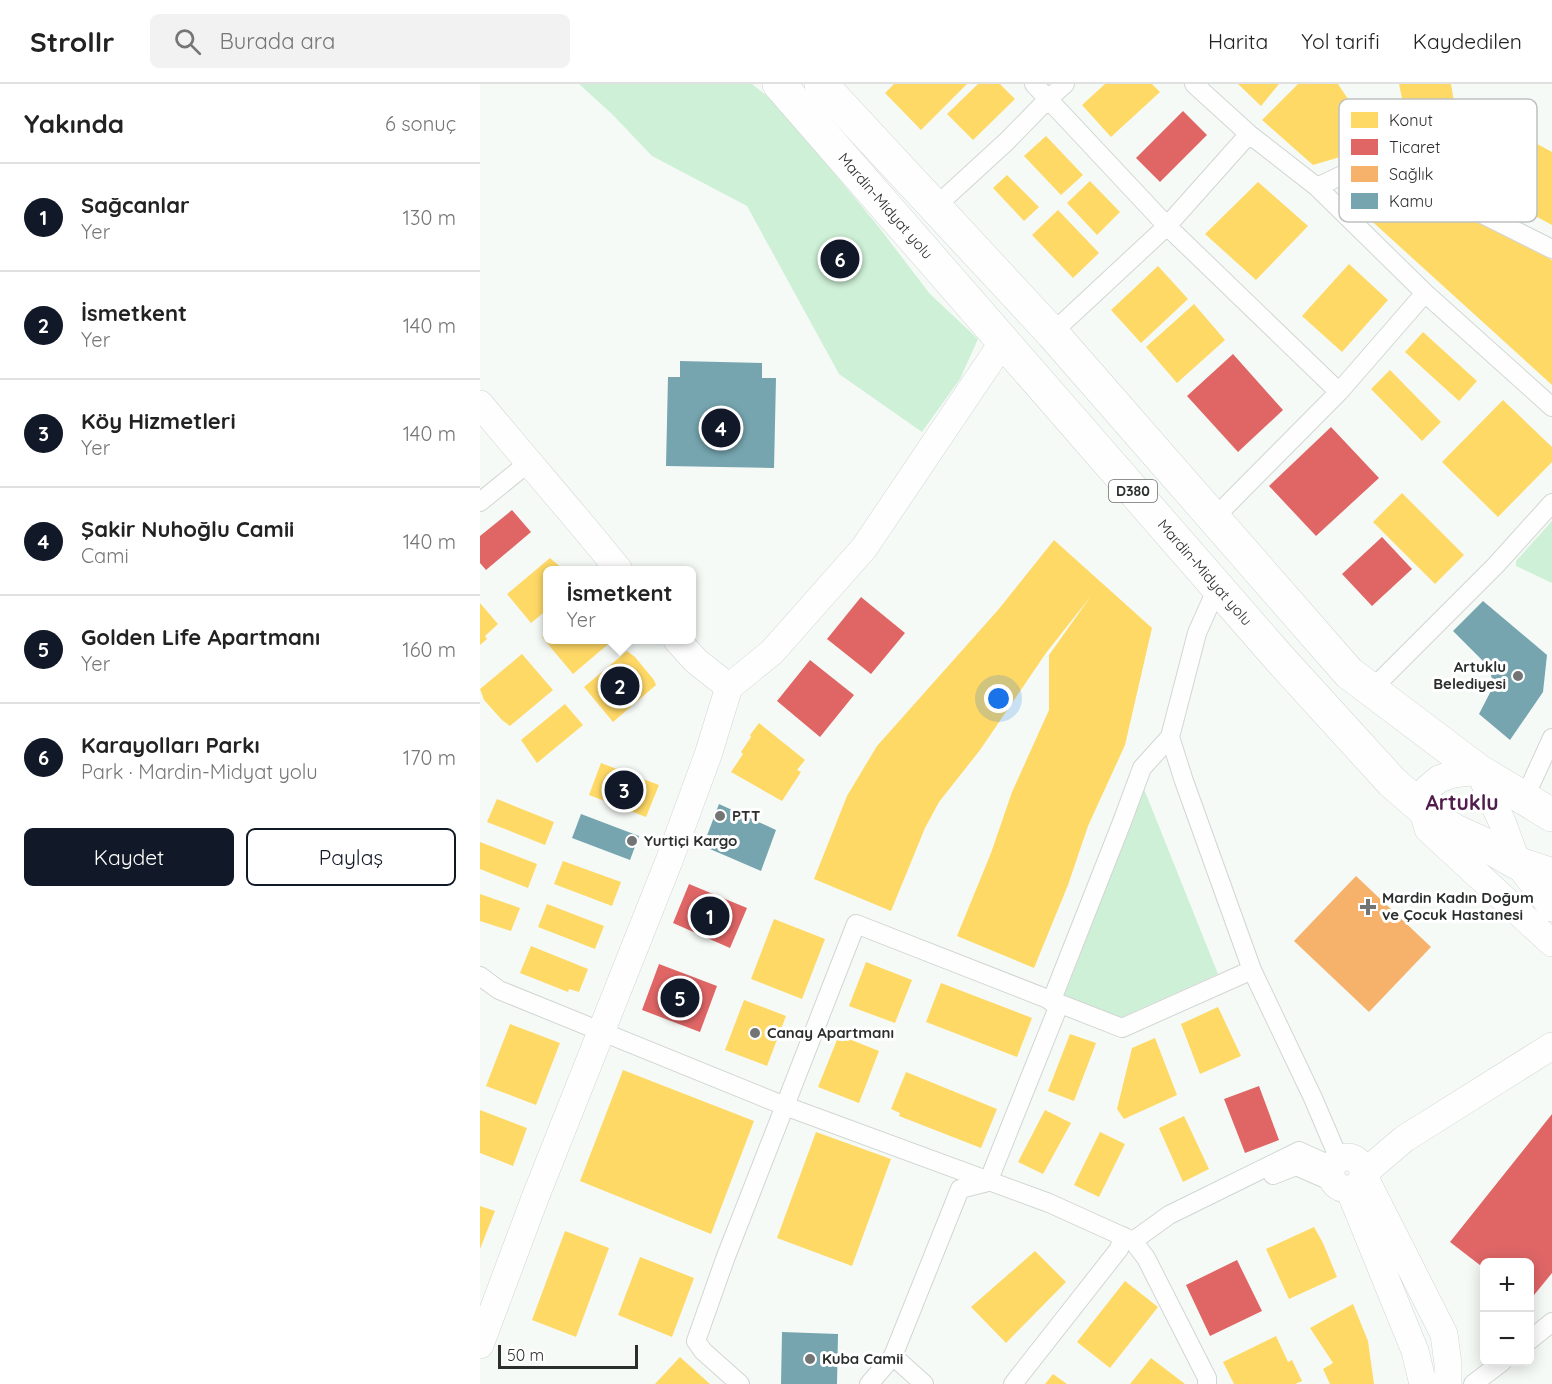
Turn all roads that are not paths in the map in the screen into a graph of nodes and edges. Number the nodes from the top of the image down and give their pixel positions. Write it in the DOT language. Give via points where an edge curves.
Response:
graph roads {
  1 [pos="778,84"];
  2 [pos="821,84"];
  3 [pos="1034,84"];
  4 [pos="1065,84"];
  5 [pos="1194,84"];
  6 [pos="1048,99"];
  7 [pos="1249,134"];
  8 [pos="1339,177"];
  9 [pos="1317,187"];
  10 [pos="935,207"];
  11 [pos="1339,209"];
  12 [pos="1353,222"];
  13 [pos="1498,222"];
  14 [pos="1167,226"];
  15 [pos="1552,249"];
  16 [pos="1425,293"];
  17 [pos="1052,333"];
  18 [pos="1004,342"];
  19 [pos="1339,392"];
  20 [pos="480,404"];
  21 [pos="1552,407"];
  22 [pos="528,463"];
  23 [pos="480,502"];
  24 [pos="1552,503"];
  25 [pos="1214,519"];
  26 [pos="616,566"];
  27 [pos="1217,588"];
  28 [pos="681,644"];
  29 [pos="729,687"];
  30 [pos="1370,691"];
  31 [pos="1170,736"];
  32 [pos="1552,738"];
  33 [pos="1479,771"];
  34 [pos="1524,798"];
  35 [pos="1552,815"];
  36 [pos="1425,818"];
  37 [pos="1517,863"];
  38 [pos="1552,875"];
  39 [pos="1552,908"];
  40 [pos="1552,943"];
  41 [pos="1252,970"];
  42 [pos="480,976"];
  43 [pos="1055,1003"];
  44 [pos="602,1030"];
  45 [pos="1552,1046"];
  46 [pos="785,1106"];
  47 [pos="1344,1174"];
  48 [pos="988,1182"];
  49 [pos="1128,1238"];
  50 [pos="1552,1322"];
  51 [pos="1534,1337"];
  52 [pos="480,1345"];
  53 [pos="893,1356"];
  54 [pos="1497,1366"];
  55 [pos="740,1384"];
  56 [pos="869,1384"];
  57 [pos="924,1384"];
  58 [pos="1013,1384"];
  59 [pos="1207,1384"];
  60 [pos="1423,1384"];
  61 [pos="1448,1384"];
  62 [pos="1473,1384"];
  1 -- 18 [label="highway, Mardin-Midyat yolu / D380"];
  2 -- 10 [label="highway, D380"];
  3 -- 6 [label="street"];
  4 -- 6 [label="street"];
  5 -- 7 [label="street"];
  6 -- 10 [label="street"];
  6 -- 14 [label="street"];
  7 -- 9 [label="street"];
  7 -- 14 [label="street"];
  8 -- 9 [label="street"];
  9 -- 11 [label="street"];
  10 -- 17 [label="highway, D380"];
  12 -- 16 [label="street"];
  13 -- 15 [label="street"];
  14 -- 17 [label="street"];
  14 -- 19 [label="street"];
  16 -- 19 [label="street"];
  16 -- 21 [label="street"];
  17 -- 25 [label="highway, D380"];
  18 -- 27 [label="highway, Mardin-Midyat yolu / D380"];
  18 -- 29 [label="street" via="864,548 772,652"];
  19 -- 25 [label="street"];
  20 -- 22 [label="street"];
  22 -- 23 [label="street"];
  22 -- 26 [label="street"];
  24 -- 30 [label="street"];
  25 -- 30 [label="highway, D380" via="1348,673"];
  27 -- 31 [label="street" via="1197,633"];
  27 -- 36 [label="highway, Mardin-Midyat yolu / D380"];
  28 -- 29 [label="street"];
  29 -- 44 [label="street" via="669,861"];
  30 -- 33 [label="highway, D380"];
  31 -- 41 [label="street"];
  31 -- 43 [label="street" via="1142,768"];
  32 -- 34 [label="street"];
  33 -- 34 [label="highway, D380"];
  33 -- 36 [label="street" via="1439,779 1427,789"];
  33 -- 37 [label="street"];
  34 -- 35 [label="highway, D380"];
  36 -- 37 [label="highway, Mardin-Midyat yolu / D380"];
  36 -- 40 [label="street"];
  37 -- 38 [label="highway, Mardin-Midyat yolu / D380"];
  37 -- 39 [label="street"];
  41 -- 43 [label="street" via="1122,1028"];
  41 -- 47 [label="street"];
  42 -- 44 [label="street" via="499,990"];
  43 -- 46 [label="street" via="856,924"];
  43 -- 48 [label="street"];
  44 -- 46 [label="street"];
  44 -- 52 [label="street"];
  45 -- 47 [label="street"];
  46 -- 48 [label="street"];
  46 -- 55 [label="street" via="696,1341"];
  47 -- 49 [label="street" via="1299,1151"];
  47 -- 60 [label="street" via="1415,1351"];
  47 -- 61 [label="street" via="1444,1334"];
  48 -- 49 [label="street" via="1049,1203"];
  48 -- 53 [label="street" via="960,1189"];
  49 -- 58 [label="street"];
  49 -- 59 [label="street" via="1146,1258"];
  50 -- 51 [label="street"];
  53 -- 56 [label="street"];
  53 -- 57 [label="street"];
  54 -- 62 [label="street"];
}
